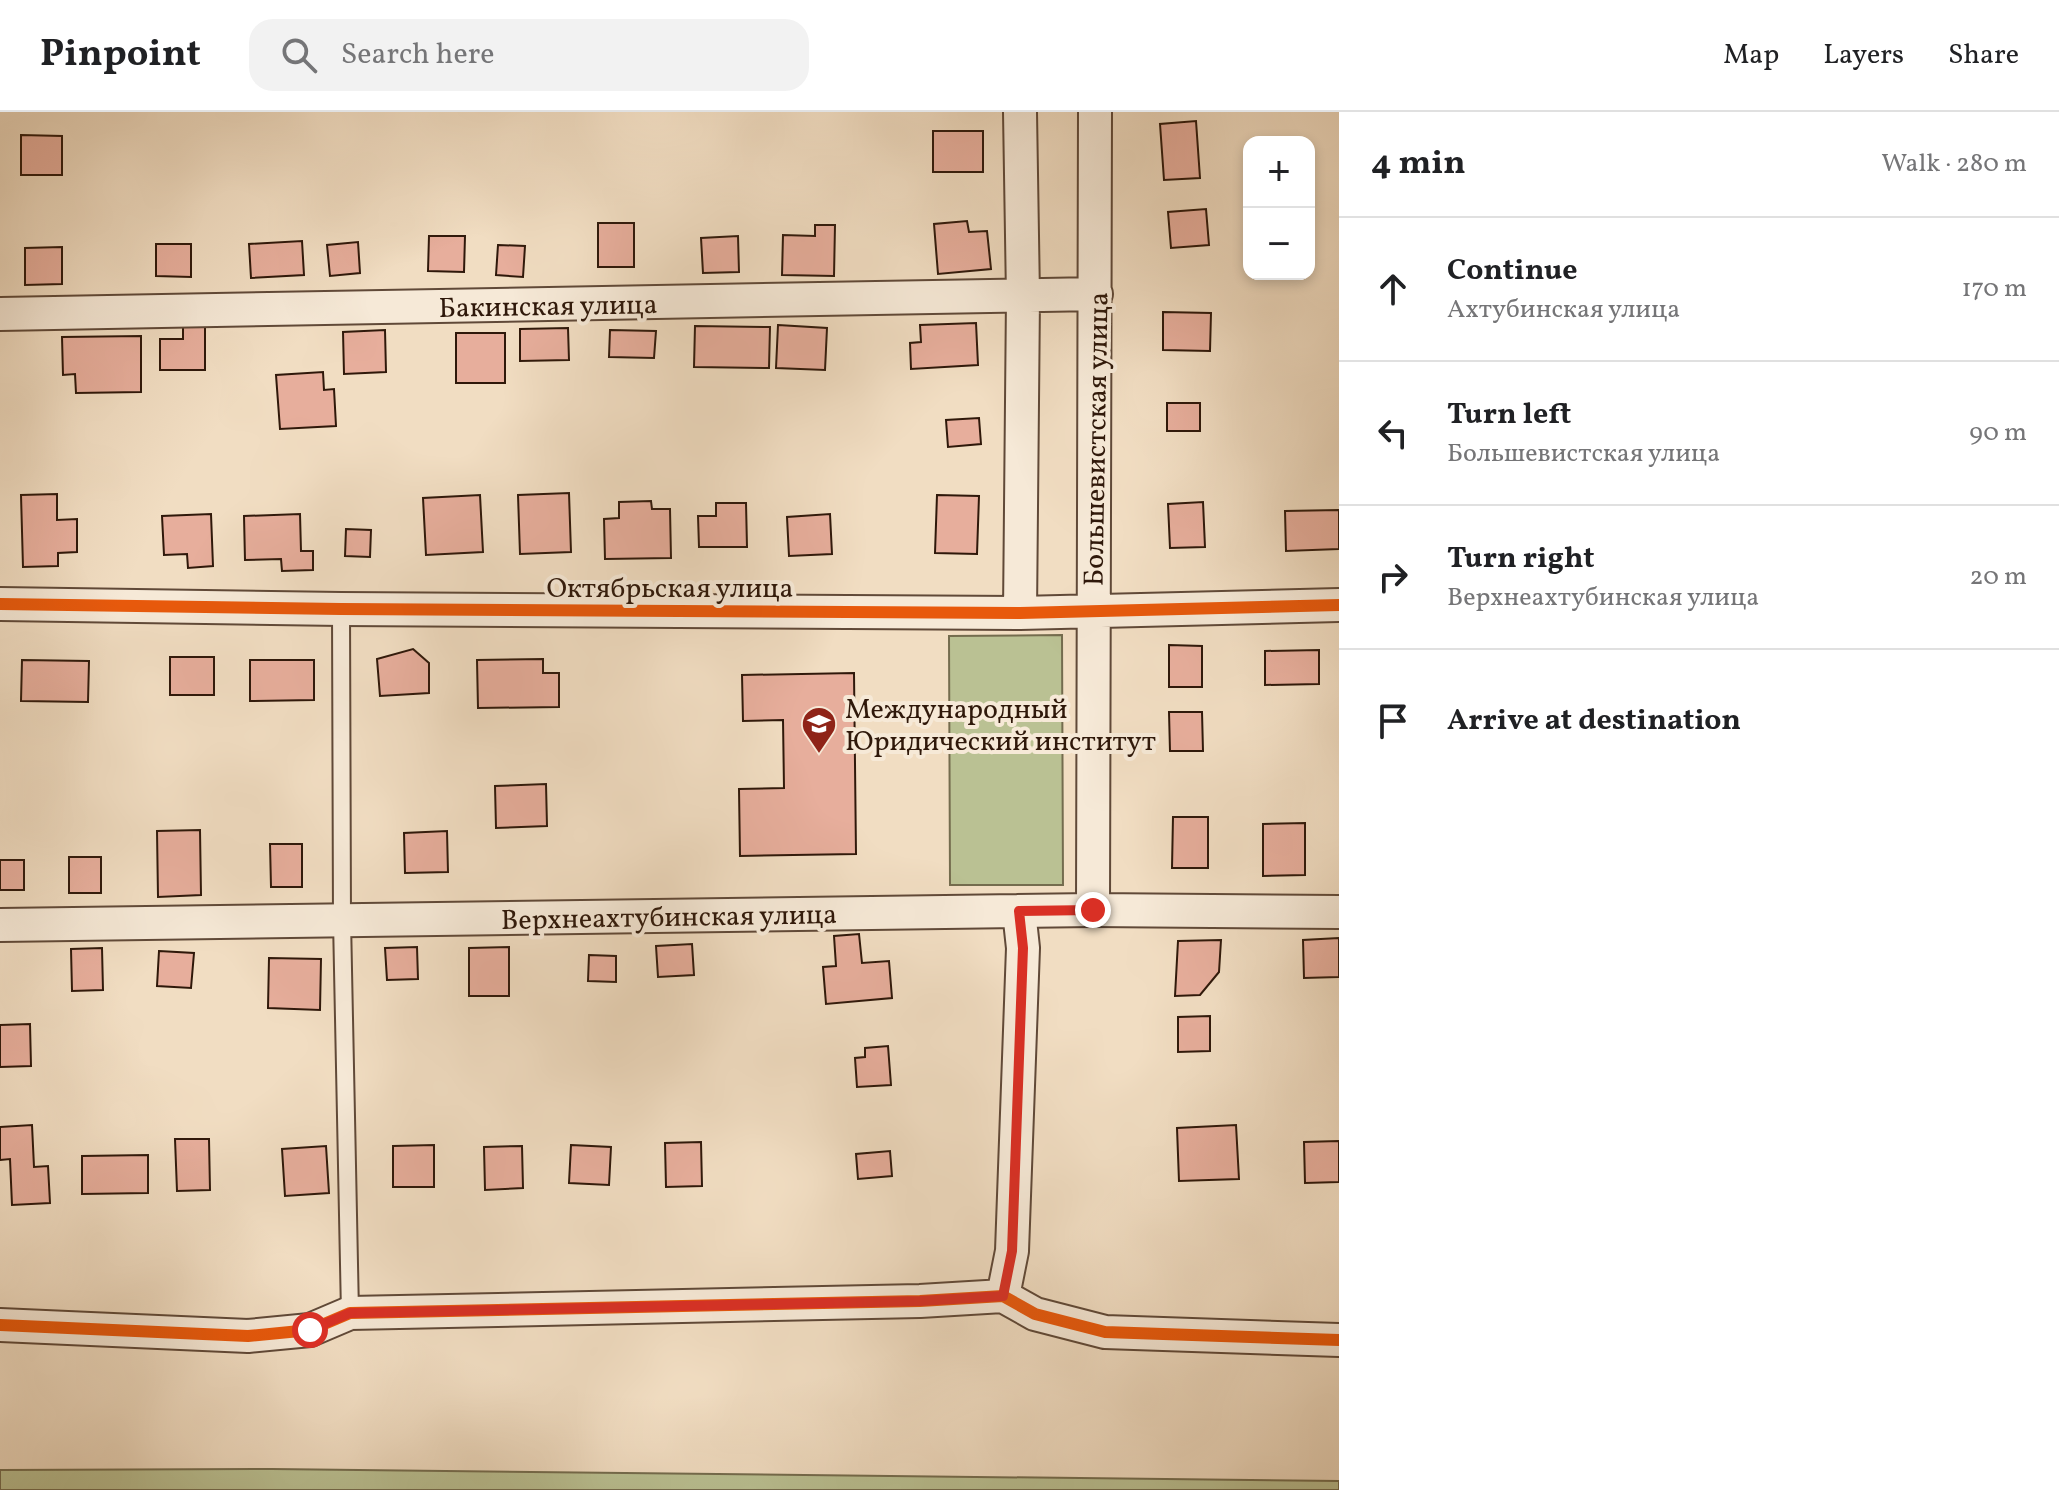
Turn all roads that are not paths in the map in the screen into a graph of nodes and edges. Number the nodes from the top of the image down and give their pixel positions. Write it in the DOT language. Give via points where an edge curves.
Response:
graph roads {
  1 [pos="1020,112"];
  2 [pos="1095,112"];
  3 [pos="1096,294"];
  4 [pos="1023,297"];
  5 [pos="0,314"];
  6 [pos="0,604"];
  7 [pos="1339,605"];
  8 [pos="341,609"];
  9 [pos="1093,611"];
  10 [pos="1020,613"];
  11 [pos="1093,910"];
  12 [pos="1019,911"];
  13 [pos="1339,912"];
  14 [pos="342,920"];
  15 [pos="0,925"];
  16 [pos="1003,1296"];
  17 [pos="350,1313"];
  18 [pos="0,1325"];
  19 [pos="1339,1340"];
  1 -- 4 [label="street"];
  2 -- 3 [label="street, Большевистская улица"];
  3 -- 4 [label="street, Бакинская улица"];
  3 -- 9 [label="street, Большевистская улица"];
  4 -- 5 [label="street, Бакинская улица"];
  4 -- 10 [label="street"];
  6 -- 8 [label="street, Октябрьская улица"];
  7 -- 9 [label="street, Октябрьская улица"];
  8 -- 10 [label="street, Октябрьская улица"];
  8 -- 14 [label="lane"];
  9 -- 10 [label="street, Октябрьская улица"];
  9 -- 11 [label="street, Большевистская улица"];
  11 -- 12 [label="street, Верхнеахтубинская улица"];
  11 -- 13 [label="street, Верхнеахтубинская улица"];
  12 -- 14 [label="street, Верхнеахтубинская улица"];
  12 -- 16 [label="street" via="1023,948 1012,1251"];
  14 -- 15 [label="street, Верхнеахтубинская улица"];
  14 -- 17 [label="lane"];
  16 -- 17 [label="street"];
  16 -- 19 [label="street" via="1035,1314 1105,1332"];
  17 -- 18 [label="street" via="310,1330 248,1336"];
}
